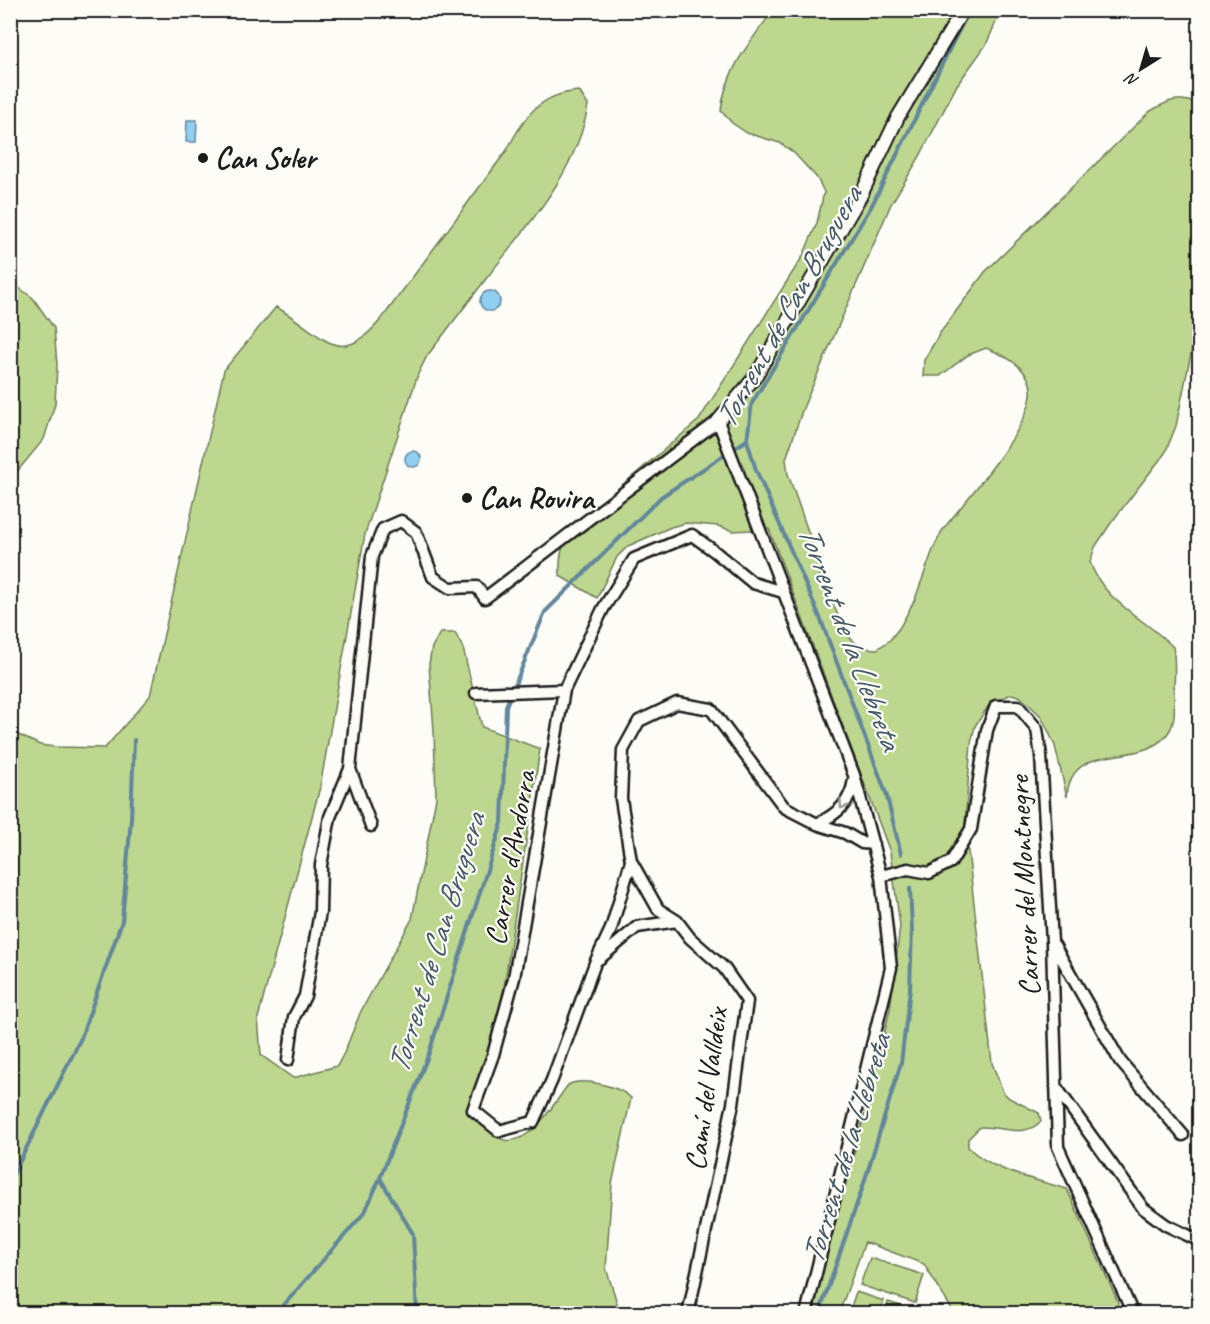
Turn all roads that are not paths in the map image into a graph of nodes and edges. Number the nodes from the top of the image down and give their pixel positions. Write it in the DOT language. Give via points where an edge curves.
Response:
graph roads {
  1 [pos="963,10"];
  2 [pos="718,421"];
  3 [pos="783,592"];
  4 [pos="564,690"];
  5 [pos="476,693"];
  6 [pos="350,769"];
  7 [pos="854,775"];
  8 [pos="817,825"];
  9 [pos="371,826"];
  10 [pos="873,844"];
  11 [pos="631,861"];
  12 [pos="881,876"];
  13 [pos="677,921"];
  14 [pos="1052,942"];
  15 [pos="595,963"];
  16 [pos="288,1060"];
  17 [pos="1056,1087"];
  18 [pos="1183,1135"];
  19 [pos="1200,1241"];
  20 [pos="688,1314"];
  21 [pos="806,1314"];
  22 [pos="1133,1314"];
  1 -- 2 [label="street" via="898,117 861,195 755,377"];
  2 -- 3 [label="street"];
  2 -- 6 [label="street" via="485,598 477,587 450,588 433,577 416,532 401,521 383,528 372,556"];
  3 -- 4 [label="street, Carrer d'Andorra" via="753,583 692,535 634,559 603,609"];
  3 -- 7 [label="street"];
  4 -- 5 [label="street"];
  4 -- 15 [label="street, Carrer d'Andorra" via="514,978 473,1110 500,1131 532,1122 552,1080"];
  6 -- 9 [label="street"];
  6 -- 16 [label="street" via="330,817 321,865 320,912 305,996 294,1017"];
  7 -- 8 [label="street, one-way" via="852,791 837,814"];
  7 -- 10 [label="street"];
  8 -- 10 [label="street, Camí del Valldeix"];
  8 -- 11 [label="street, Camí del Valldeix" via="784,807 711,709 677,703 639,721 623,750 621,799"];
  10 -- 12 [label="street"];
  11 -- 13 [label="street, Camí del Valldeix" via="658,909"];
  11 -- 15 [label="street, Carrer d'Andorra" via="611,929"];
  12 -- 14 [label="street, Carrer del Montnegre" via="908,869 929,873 951,862 971,829 987,730 996,706 1018,706 1037,729 1041,756"];
  12 -- 21 [label="street" via="891,968"];
  13 -- 15 [label="street, Carrer d'Andorra" via="637,927"];
  13 -- 20 [label="street, Camí del Valldeix" via="724,968 747,1001 733,1104"];
  14 -- 17 [label="street, Carrer del Montnegre"];
  14 -- 18 [label="street" via="1120,1061"];
  17 -- 19 [label="street" via="1143,1208 1166,1225"];
  17 -- 22 [label="street, Carrer del Montnegre" via="1058,1147"];
}
